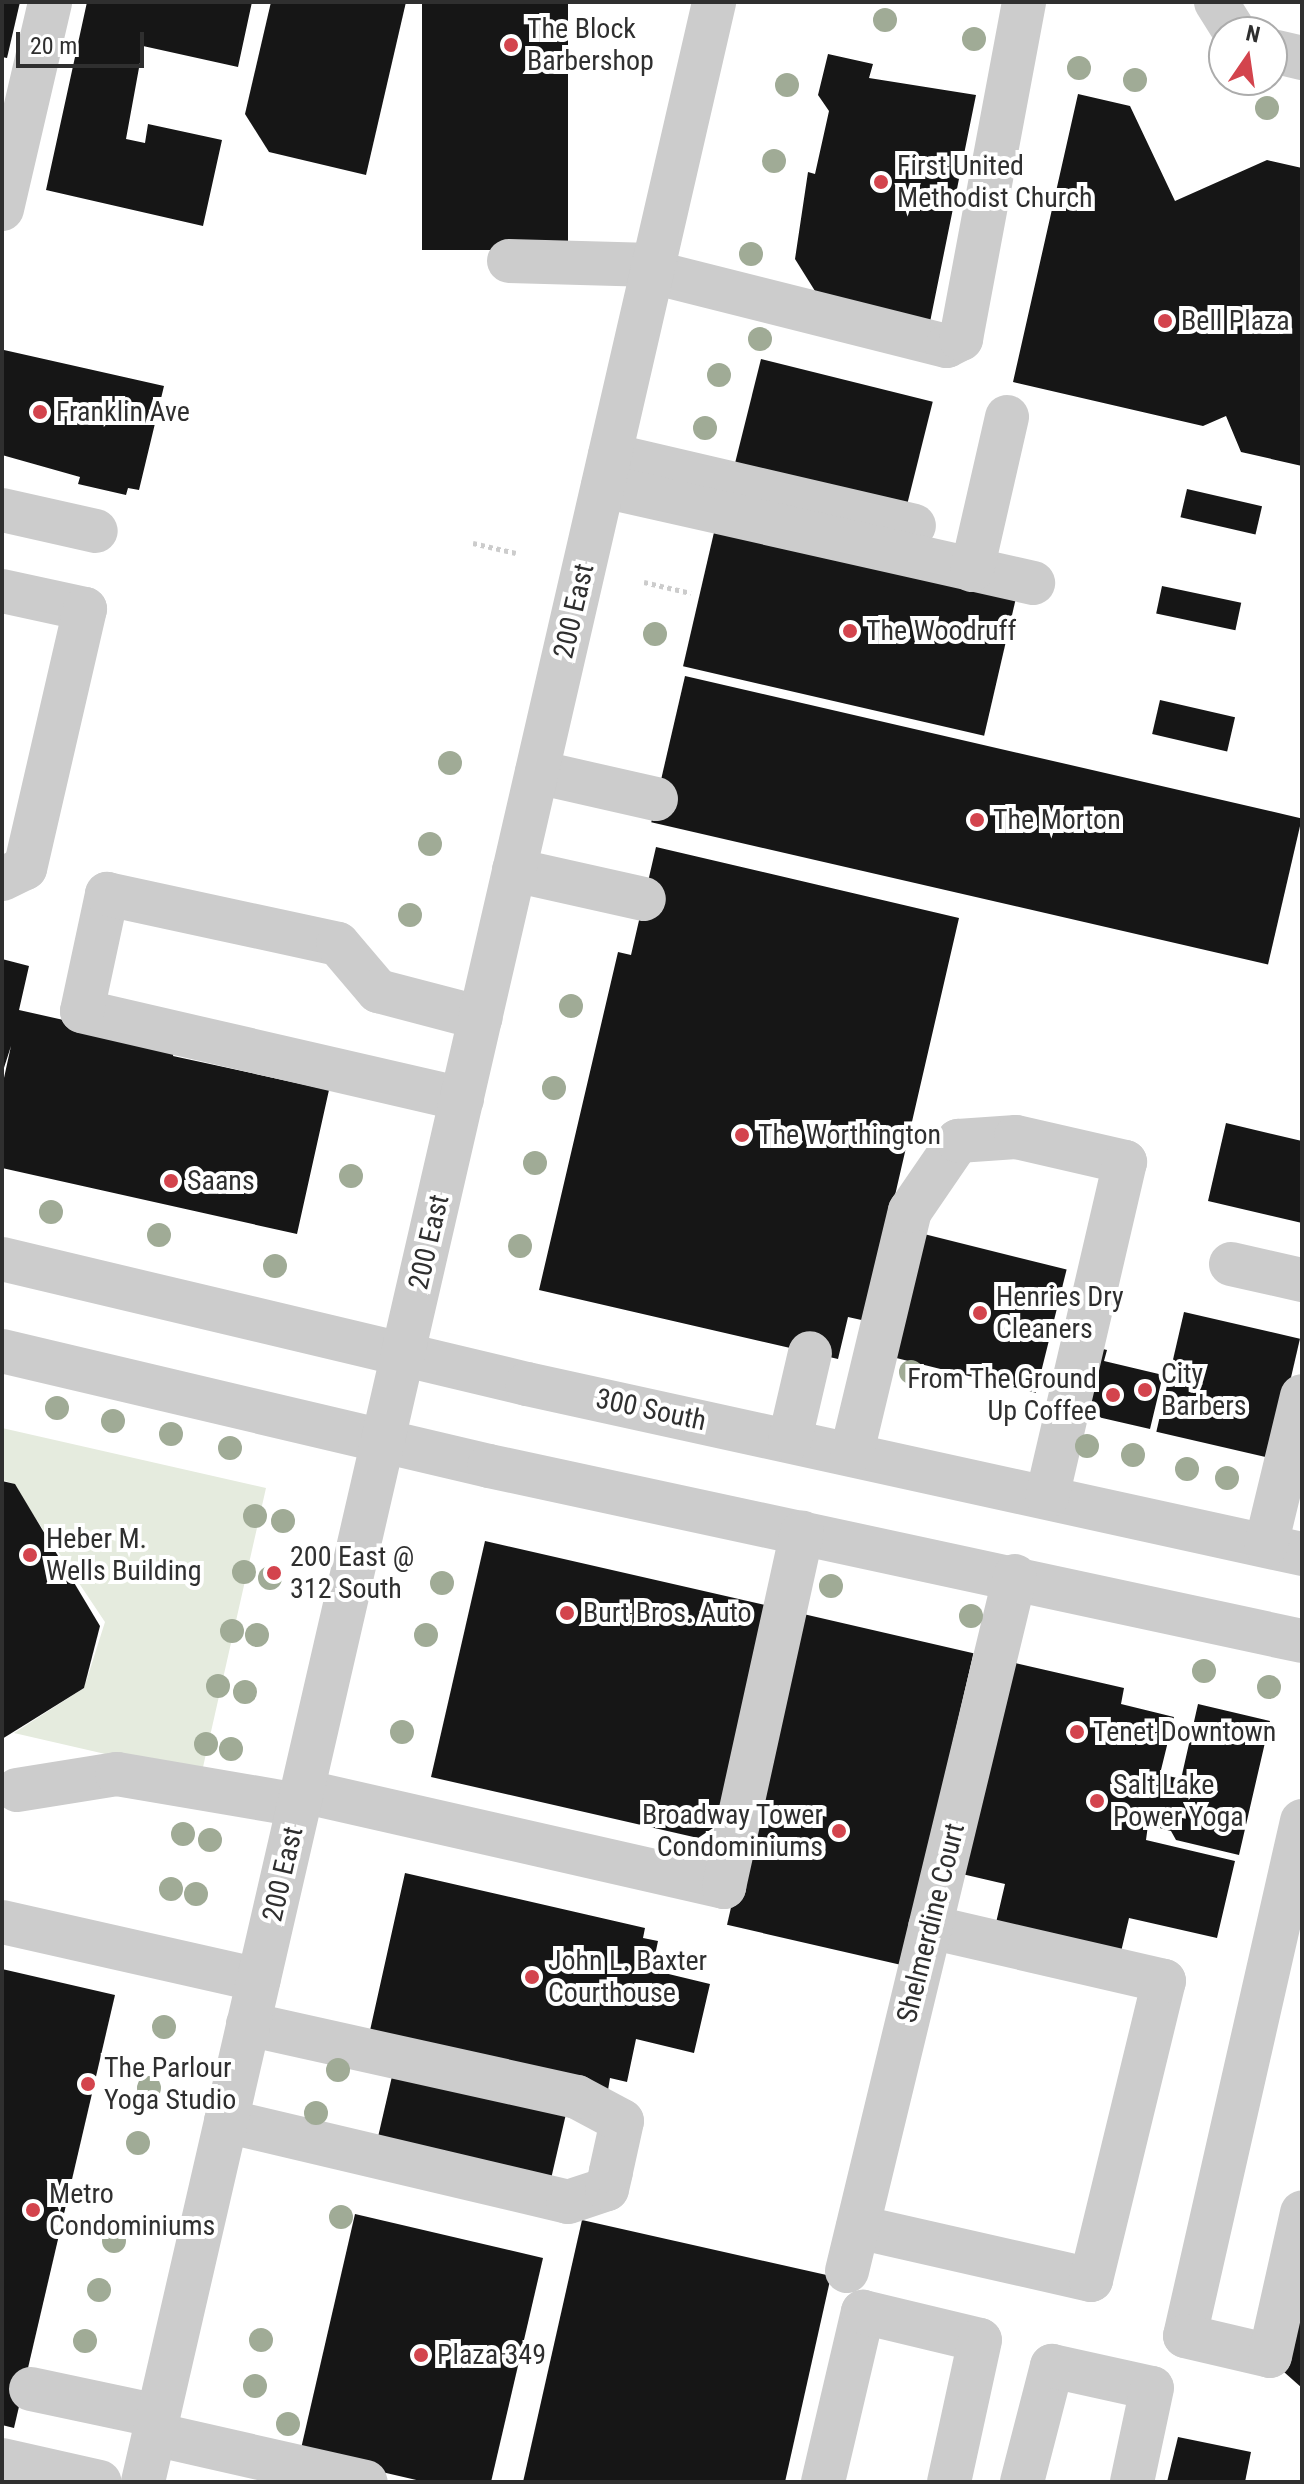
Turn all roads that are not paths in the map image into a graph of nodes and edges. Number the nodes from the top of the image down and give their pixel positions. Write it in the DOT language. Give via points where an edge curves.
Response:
graph roads {
  1 [pos="50,2"];
  2 [pos="714,2"];
  3 [pos="1024,2"];
  4 [pos="12,120"];
  5 [pos="2,209"];
  6 [pos="509,261"];
  7 [pos="653,269"];
  8 [pos="1007,417"];
  9 [pos="607,470"];
  10 [pos="2,510"];
  11 [pos="914,526"];
  12 [pos="96,531"];
  13 [pos="972,570"];
  14 [pos="1033,583"];
  15 [pos="2,591"];
  16 [pos="537,772"];
  17 [pos="656,799"];
  18 [pos="514,870"];
  19 [pos="2,879"];
  20 [pos="644,899"];
  21 [pos="481,1018"];
  22 [pos="462,1099"];
  23 [pos="2,1259"];
  24 [pos="1231,1264"];
  25 [pos="1302,1280"];
  26 [pos="2,1351"];
  27 [pos="810,1353"];
  28 [pos="403,1354"];
  29 [pos="1302,1396"];
  30 [pos="790,1439"];
  31 [pos="383,1442"];
  32 [pos="852,1452"];
  33 [pos="1047,1496"];
  34 [pos="802,1532"];
  35 [pos="1284,1549"];
  36 [pos="1015,1576"];
  37 [pos="1302,1641"];
  38 [pos="17,1790"];
  39 [pos="301,1798"];
  40 [pos="1302,1821"];
  41 [pos="2,1922"];
  42 [pos="930,1927"];
  43 [pos="259,1980"];
  44 [pos="248,2024"];
  45 [pos="223,2136"];
  46 [pos="1302,2213"];
  47 [pos="496,2216"];
  48 [pos="858,2227"];
  49 [pos="847,2271"];
  50 [pos="31,2389"];
  51 [pos="156,2425"];
  52 [pos="2,2460"];
  53 [pos="100,2482"];
  54 [pos="143,2482"];
  55 [pos="366,2482"];
  56 [pos="823,2482"];
  57 [pos="949,2482"];
  58 [pos="1022,2482"];
  59 [pos="1132,2482"];
  1 -- 4 [label="street"];
  2 -- 7 [label="street, 200 East"];
  3 -- 7 [label="street" via="961,339 947,346"];
  4 -- 5 [label="street"];
  6 -- 7 [label="street"];
  7 -- 9 [label="street, 200 East"];
  8 -- 13 [label="street"];
  9 -- 11 [label="street"];
  9 -- 13 [label="street"];
  9 -- 16 [label="street, 200 East"];
  10 -- 12 [label="street"];
  13 -- 14 [label="street"];
  15 -- 19 [label="street" via="85,609 25,868"];
  16 -- 17 [label="street"];
  16 -- 18 [label="street, 200 East"];
  18 -- 20 [label="street"];
  18 -- 21 [label="street, 200 East"];
  21 -- 22 [label="street, 200 East"];
  21 -- 22 [label="street" via="378,991 338,944 107,894 82,1011"];
  22 -- 28 [label="street, 200 East"];
  23 -- 28 [label="street, 300 South"];
  24 -- 25 [label="street"];
  26 -- 31 [label="street"];
  27 -- 30 [label="street"];
  28 -- 30 [label="street, 300 South"];
  28 -- 31 [label="street, 200 East"];
  29 -- 35 [label="street"];
  30 -- 32 [label="street, 300 South"];
  31 -- 34 [label="street"];
  31 -- 39 [label="street, 200 East"];
  32 -- 33 [label="street, 300 South"];
  32 -- 33 [label="street" via="910,1211 925,1184 958,1141 1032,1140 1125,1162"];
  33 -- 35 [label="street, 300 South"];
  34 -- 36 [label="street"];
  34 -- 39 [label="street" via="724,1887"];
  36 -- 37 [label="street"];
  36 -- 42 [label="street, Shelmerdine Court"];
  38 -- 39 [label="street" via="117,1774"];
  39 -- 43 [label="street, 200 East"];
  40 -- 46 [label="street" via="1185,2336 1270,2356"];
  41 -- 43 [label="street"];
  42 -- 48 [label="street, Shelmerdine Court"];
  42 -- 48 [label="street" via="1164,1981 1091,2280"];
  43 -- 44 [label="street, 200 East"];
  44 -- 45 [label="street, 200 East"];
  44 -- 45 [label="street" via="577,2097 622,2121 607,2189 568,2202"];
  45 -- 47 [label="street"];
  45 -- 51 [label="street, 200 East"];
  48 -- 49 [label="street, Shelmerdine Court"];
  50 -- 51 [label="street"];
  51 -- 54 [label="street, 200 East"];
  51 -- 55 [label="street"];
  52 -- 53 [label="street"];
  56 -- 57 [label="street" via="863,2312 980,2340"];
  58 -- 59 [label="street" via="1052,2366 1152,2388"];
}
